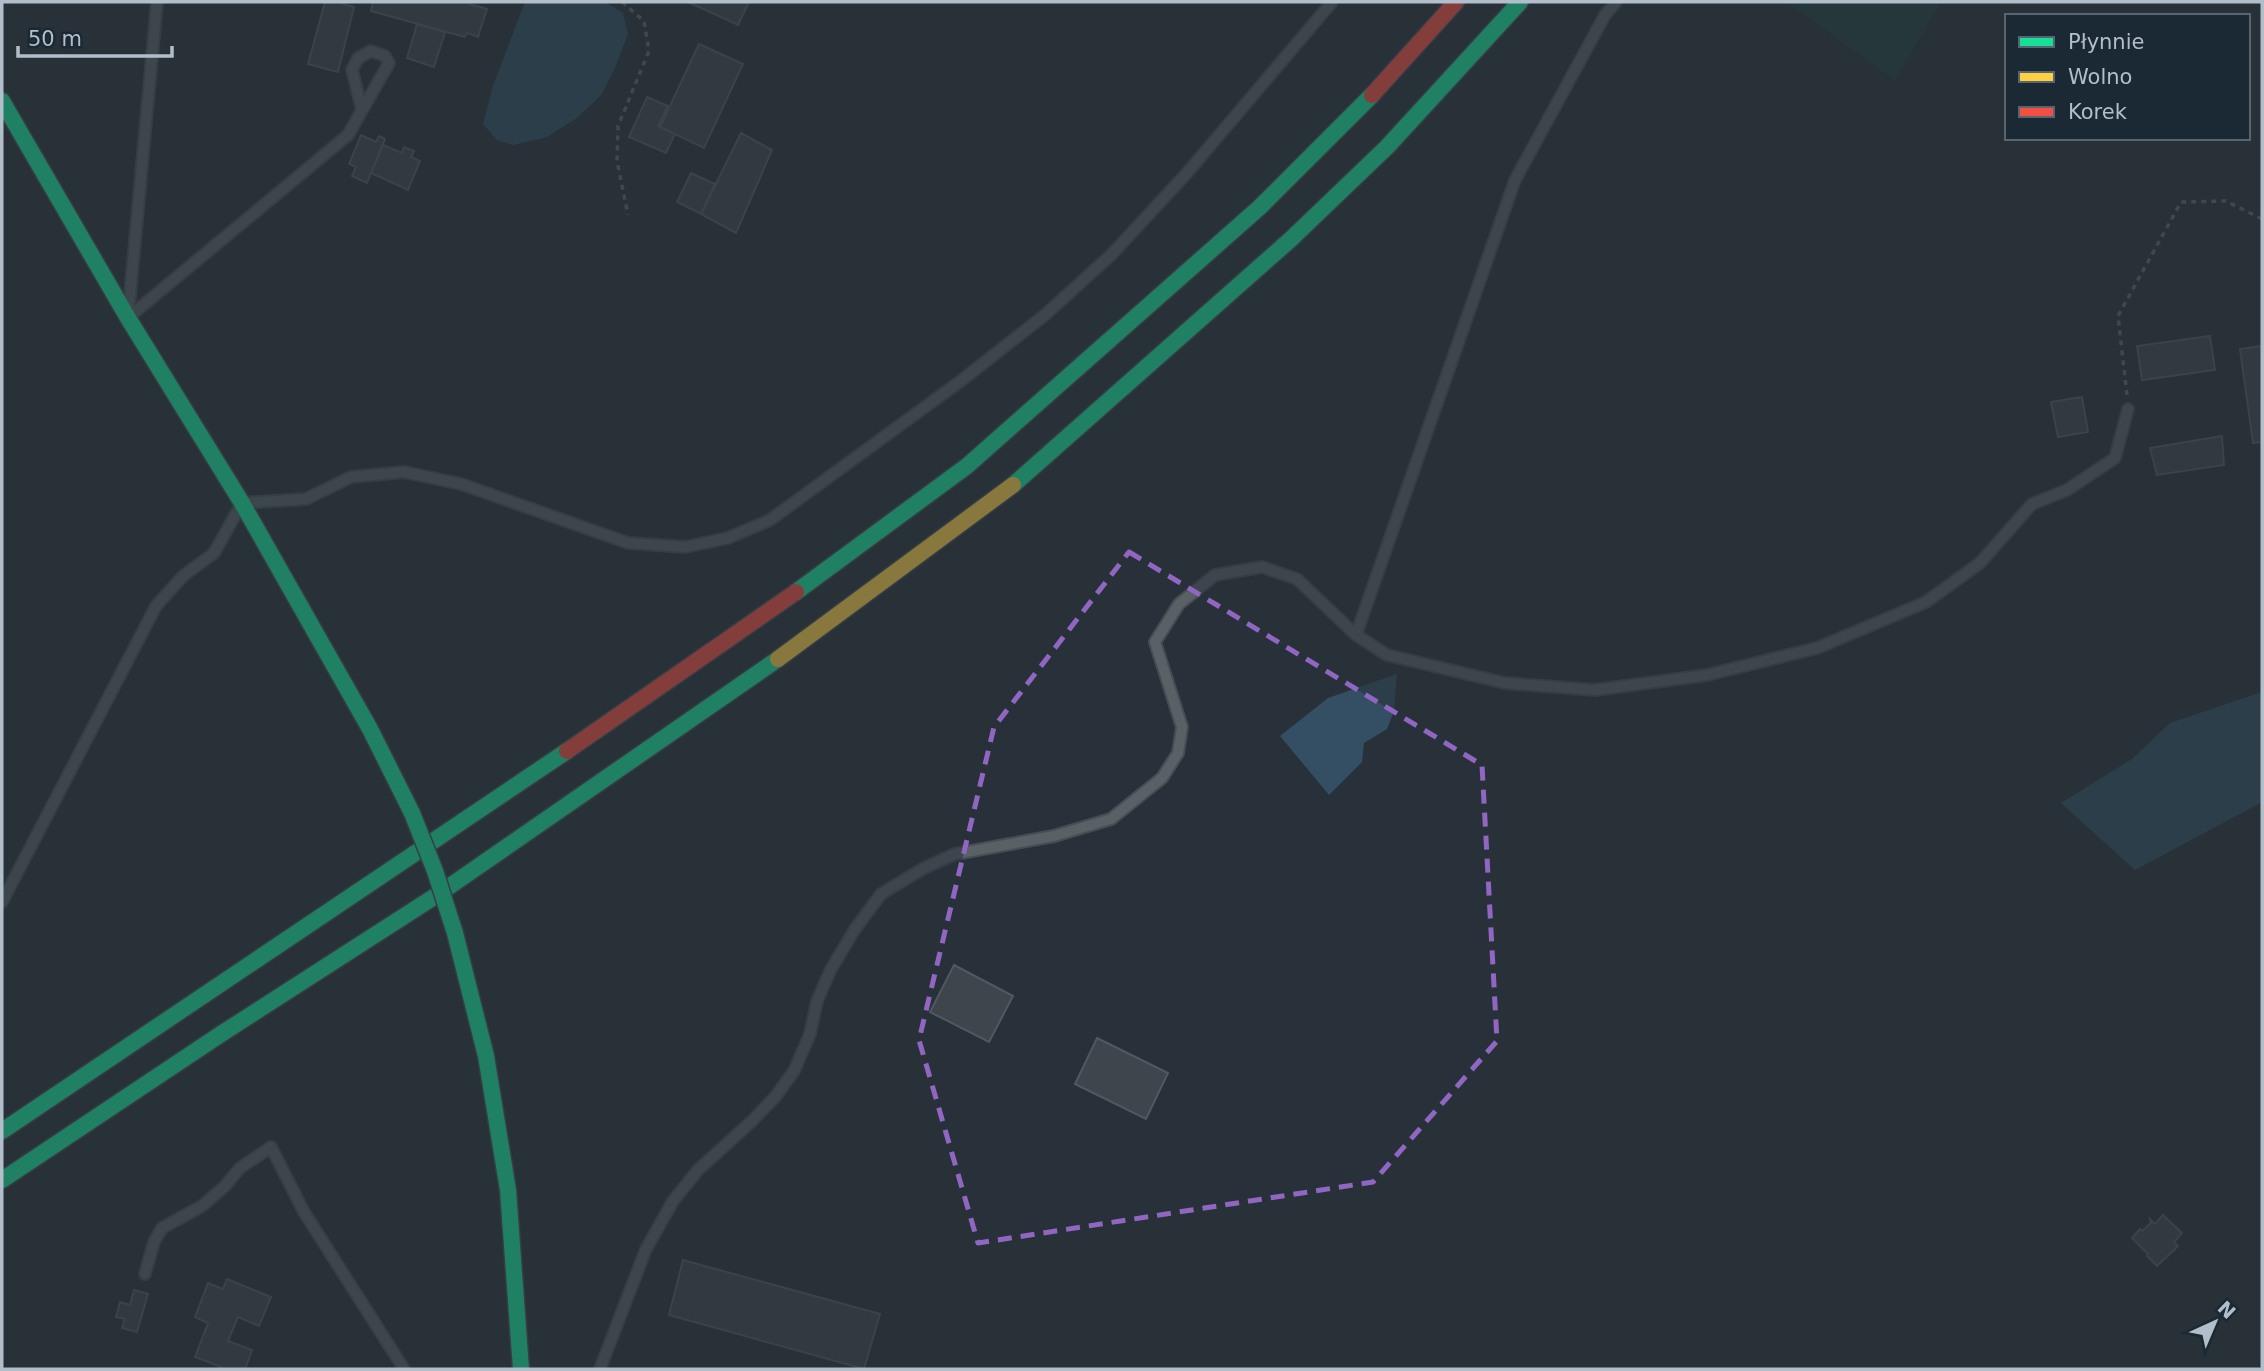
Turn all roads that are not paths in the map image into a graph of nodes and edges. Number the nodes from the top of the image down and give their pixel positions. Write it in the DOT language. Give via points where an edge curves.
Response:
graph roads {
  1 [pos="157,2"];
  2 [pos="1332,2"];
  3 [pos="1456,2"];
  4 [pos="1520,2"];
  5 [pos="1616,2"];
  6 [pos="2,101"];
  7 [pos="362,110"];
  8 [pos="128,318"];
  9 [pos="2128,409"];
  10 [pos="243,503"];
  11 [pos="1356,635"];
  12 [pos="2,902"];
  13 [pos="2,1131"];
  14 [pos="2,1180"];
  15 [pos="145,1274"];
  16 [pos="404,1369"];
  17 [pos="521,1369"];
  18 [pos="600,1369"];
  1 -- 8 [label="lane"];
  2 -- 10 [label="lane" via="1112,254 962,380 770,520 728,538 685,547 628,543 461,484 404,472 351,477 306,499"];
  3 -- 13 [label="main road" via="1361,108 1260,207 967,466 630,708"];
  4 -- 14 [label="main road" via="1387,147 1029,473 673,733 437,895"];
  5 -- 11 [label="lane" via="1516,180"];
  6 -- 8 [label="main road"];
  7 -- 7 [label="lane" via="389,63 385,56 371,51 358,58 352,70"];
  7 -- 8 [label="lane" via="348,135"];
  8 -- 10 [label="main road"];
  9 -- 11 [label="lane" via="2115,458 2067,490 2032,504 1980,563 1926,602 1817,648 1707,675 1595,690 1505,683 1387,655"];
  10 -- 12 [label="lane" via="214,553 183,576 156,606"];
  10 -- 17 [label="main road, bridge" via="412,813 455,933 486,1056 508,1190"];
  11 -- 18 [label="lane" via="1297,579 1262,567 1215,575 1179,604 1155,642 1182,727 1178,753 1162,778 1111,819 1054,836 955,854 881,894 831,969 794,1071 768,1105 698,1170 673,1201 646,1249"];
  15 -- 16 [label="lane" via="162,1228 202,1206 240,1168 271,1147 304,1212"];
}
